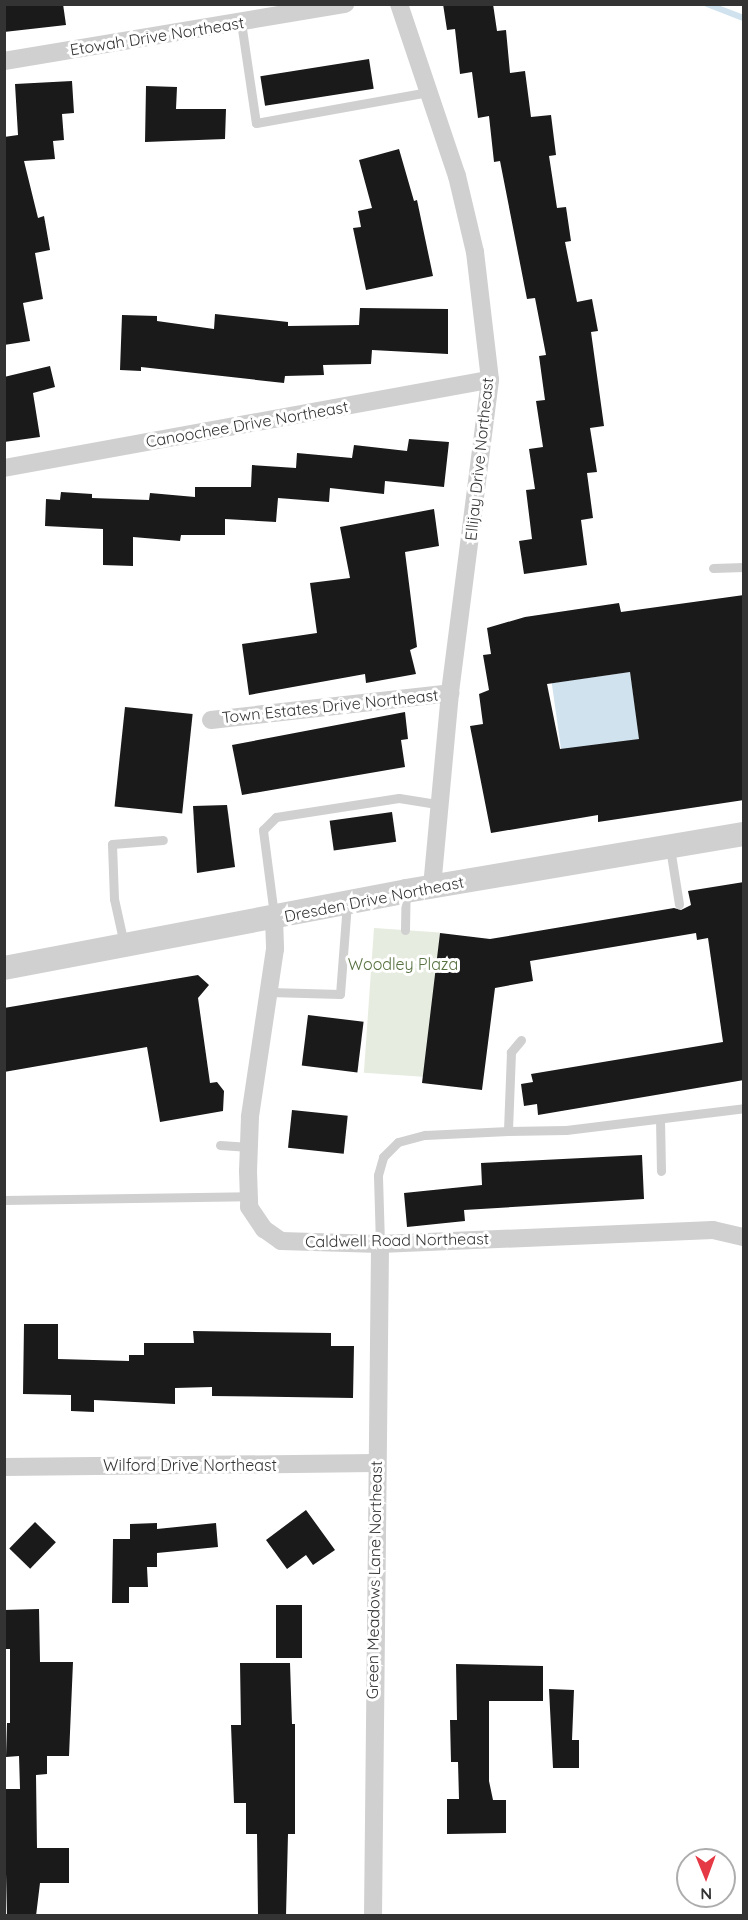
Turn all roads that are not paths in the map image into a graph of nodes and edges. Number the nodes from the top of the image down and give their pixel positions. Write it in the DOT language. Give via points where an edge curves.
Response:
graph roads {
  1 [pos="345,4"];
  2 [pos="399,4"];
  3 [pos="241,22"];
  4 [pos="4,61"];
  5 [pos="428,92"];
  6 [pos="490,380"];
  7 [pos="4,468"];
  8 [pos="744,567"];
  9 [pos="713,568"];
  10 [pos="450,693"];
  11 [pos="211,720"];
  12 [pos="437,804"];
  13 [pos="744,834"];
  14 [pos="163,840"];
  15 [pos="669,845"];
  16 [pos="432,887"];
  17 [pos="406,891"];
  18 [pos="347,904"];
  19 [pos="679,904"];
  20 [pos="274,918"];
  21 [pos="405,930"];
  22 [pos="125,947"];
  23 [pos="4,968"];
  24 [pos="269,992"];
  25 [pos="522,1040"];
  26 [pos="744,1108"];
  27 [pos="660,1119"];
  28 [pos="508,1131"];
  29 [pos="220,1145"];
  30 [pos="249,1147"];
  31 [pos="661,1171"];
  32 [pos="247,1196"];
  33 [pos="4,1200"];
  34 [pos="744,1237"];
  35 [pos="380,1244"];
  36 [pos="375,1463"];
  37 [pos="4,1467"];
  38 [pos="373,1916"];
  1 -- 3 [label="street, Etowah Drive Northeast"];
  2 -- 5 [label="street, Ellijay Drive Northeast"];
  3 -- 4 [label="street, Etowah Drive Northeast"];
  3 -- 5 [label="lane" via="256,123"];
  5 -- 6 [label="street, Ellijay Drive Northeast" via="457,176 475,252"];
  6 -- 7 [label="street, Canoochee Drive Northeast"];
  6 -- 10 [label="street, Ellijay Drive Northeast"];
  8 -- 9 [label="lane"];
  10 -- 11 [label="street, Town Estates Drive Northeast"];
  10 -- 12 [label="street, Ellijay Drive Northeast"];
  12 -- 16 [label="street, Ellijay Drive Northeast"];
  12 -- 20 [label="lane" via="399,798 276,817 263,830"];
  13 -- 15 [label="street, Dresden Drive Northeast"];
  14 -- 22 [label="lane" via="112,844 114,898"];
  15 -- 16 [label="street, Dresden Drive Northeast"];
  15 -- 19 [label="lane"];
  16 -- 17 [label="street, Dresden Drive Northeast"];
  17 -- 18 [label="street, Dresden Drive Northeast"];
  17 -- 21 [label="lane"];
  18 -- 20 [label="street, Dresden Drive Northeast"];
  18 -- 24 [label="lane" via="340,994"];
  20 -- 22 [label="street, Dresden Drive Northeast"];
  20 -- 24 [label="street, Caldwell Road Northeast" via="276,949"];
  22 -- 23 [label="street, Dresden Drive Northeast"];
  24 -- 30 [label="street, Caldwell Road Northeast"];
  25 -- 28 [label="lane" via="511,1052"];
  26 -- 27 [label="lane"];
  27 -- 28 [label="lane" via="566,1130"];
  27 -- 31 [label="lane"];
  28 -- 35 [label="lane" via="425,1135 398,1142 383,1157 378,1175"];
  29 -- 30 [label="lane"];
  30 -- 32 [label="street, Caldwell Road Northeast"];
  32 -- 33 [label="lane"];
  32 -- 35 [label="street, Caldwell Road Northeast" via="249,1207 264,1229 281,1241"];
  34 -- 35 [label="street, Caldwell Road Northeast" via="713,1230"];
  35 -- 36 [label="street, Green Meadows Lane Northeast"];
  36 -- 37 [label="street, Wilford Drive Northeast"];
  36 -- 38 [label="street, Green Meadows Lane Northeast"];
}
